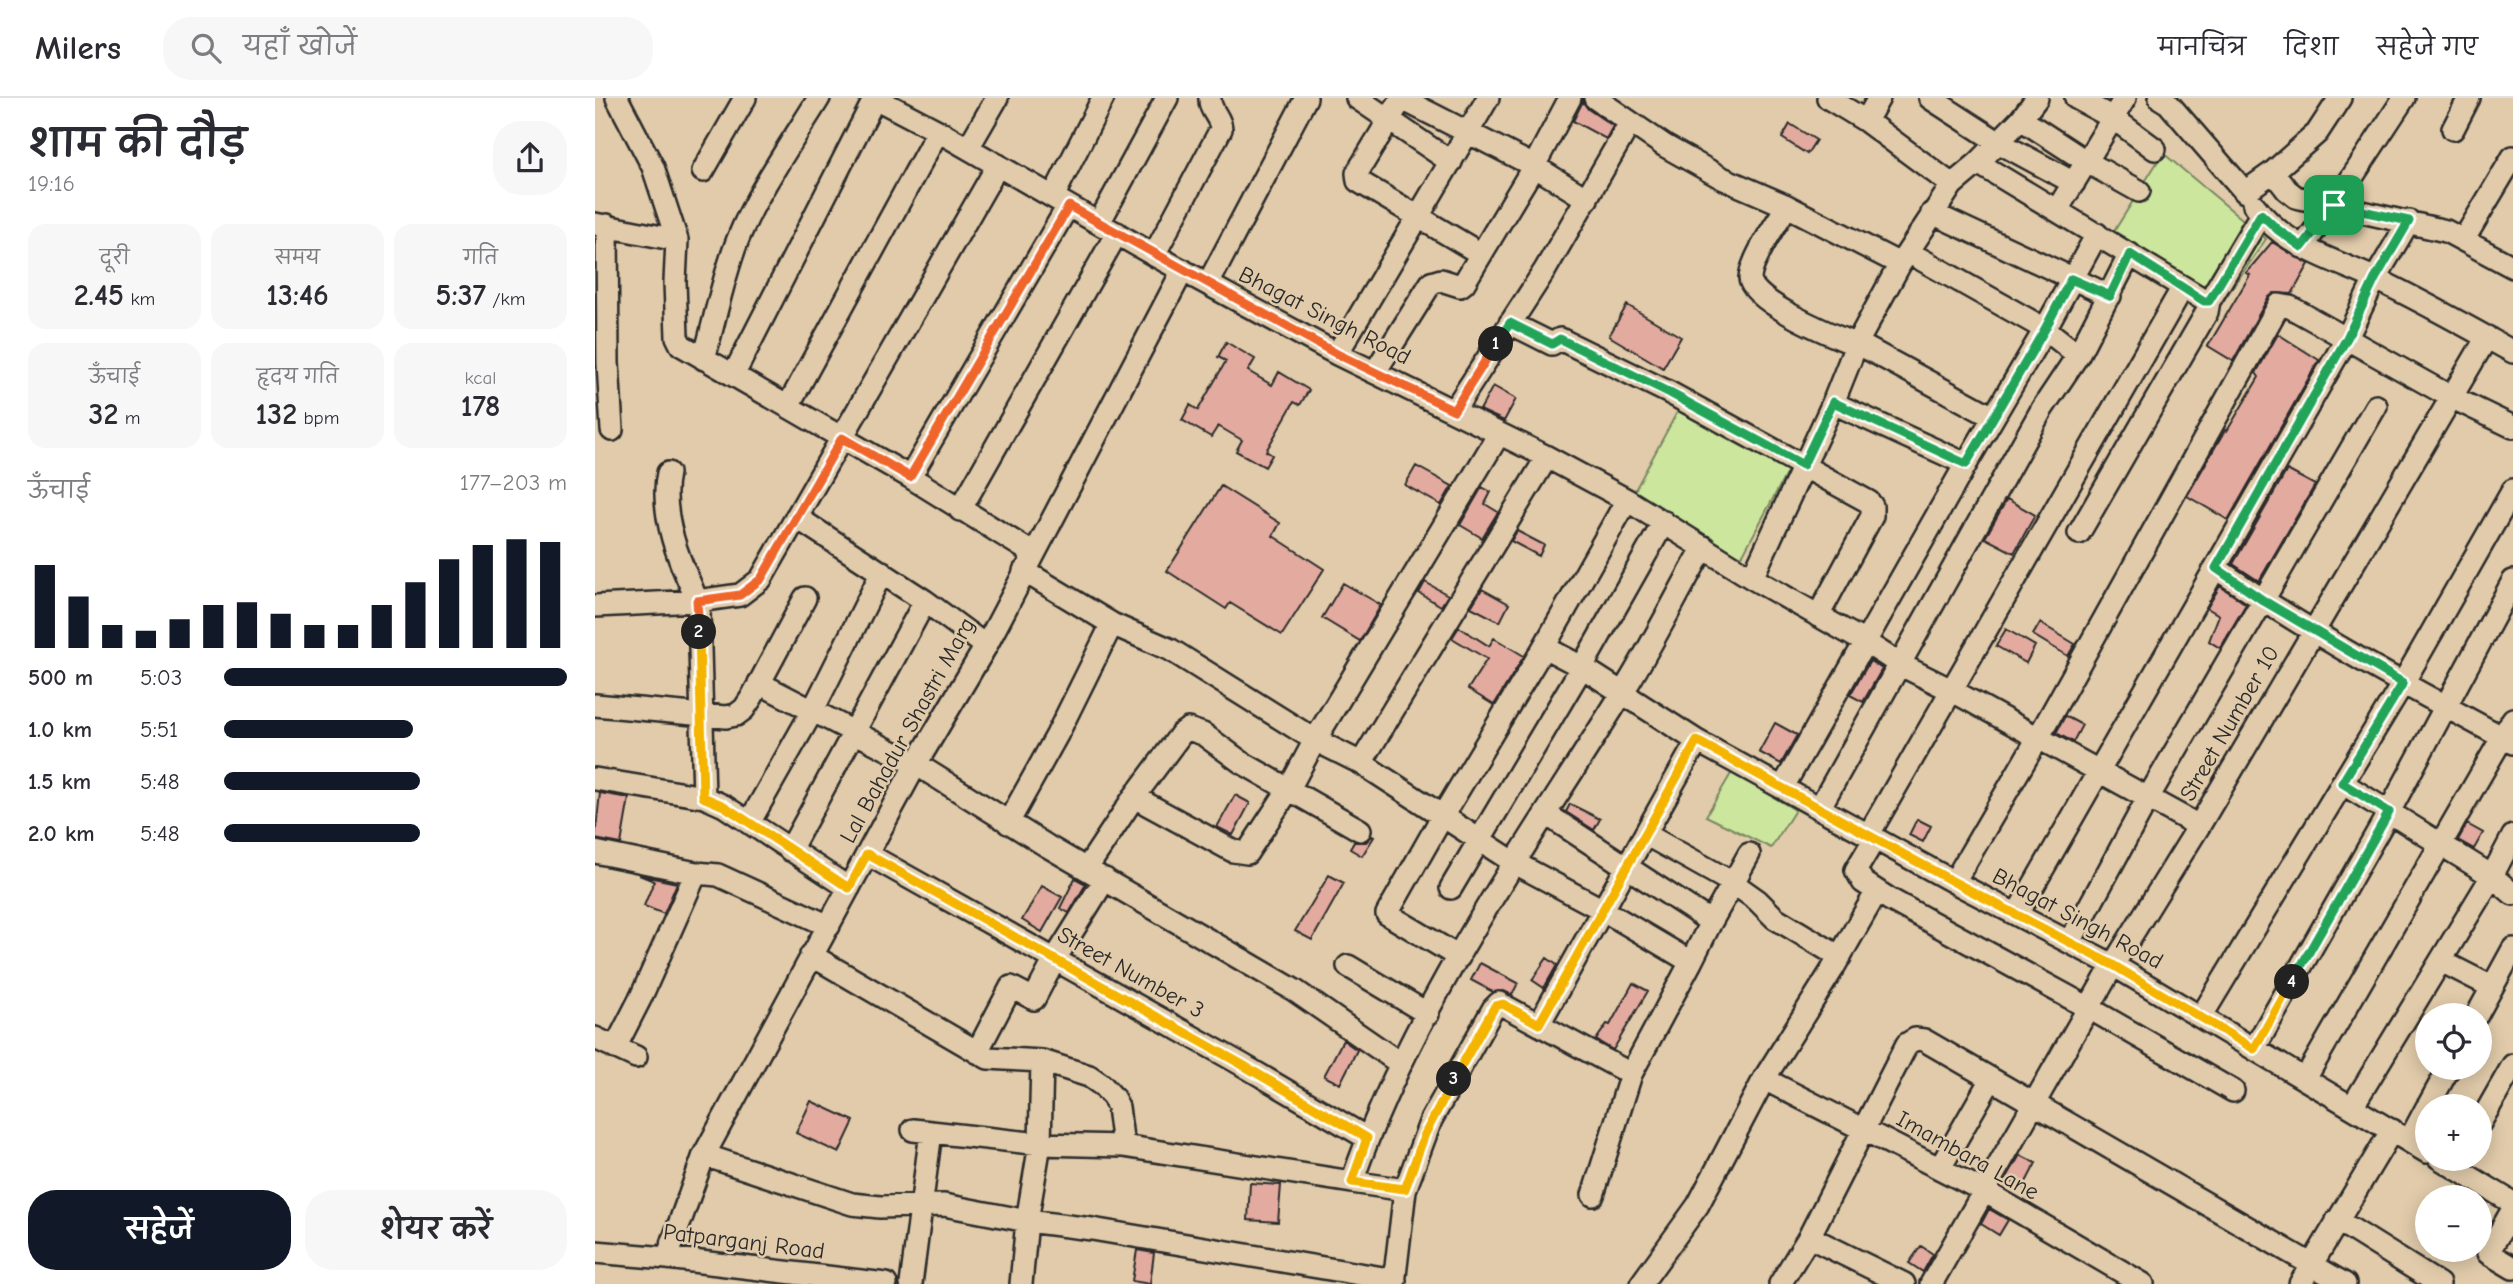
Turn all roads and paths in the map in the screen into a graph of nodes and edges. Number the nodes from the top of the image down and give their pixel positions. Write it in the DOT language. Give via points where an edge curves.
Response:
graph roads {
  1 [pos="617,98"];
  2 [pos="745,98"];
  3 [pos="819,98"];
  4 [pos="875,98"];
  5 [pos="996,98"];
  6 [pos="1103,98"];
  7 [pos="1167,98"];
  8 [pos="1210,98"];
  9 [pos="1306,98"];
  10 [pos="1357,98"];
  11 [pos="1402,98"];
  12 [pos="1488,98"];
  13 [pos="1570,98"];
  14 [pos="1595,98"];
  15 [pos="1828,98"];
  16 [pos="1879,98"];
  17 [pos="1930,98"];
  18 [pos="2037,98"];
  19 [pos="2076,98"];
  20 [pos="2125,98"];
  21 [pos="2340,98"];
  22 [pos="2404,98"];
  23 [pos="2469,98"];
  24 [pos="2166,100"];
  25 [pos="1389,118"];
  26 [pos="2113,118"];
  27 [pos="2021,119"];
  28 [pos="1866,121"];
  29 [pos="1630,123"];
  30 [pos="2453,129"];
  31 [pos="938,131"];
  32 [pos="1469,131"];
  33 [pos="1998,142"];
  34 [pos="968,148"];
  35 [pos="2155,149"];
  36 [pos="2513,157"];
  37 [pos="1451,162"];
  38 [pos="2087,162"];
  39 [pos="1978,163"];
  40 [pos="998,165"];
  41 [pos="1534,166"];
  42 [pos="703,171"];
  43 [pos="2273,172"];
  44 [pos="2074,183"];
  45 [pos="1952,184"];
  46 [pos="2139,191"];
  47 [pos="2245,192"];
  48 [pos="1587,199"];
  49 [pos="1061,201"];
  50 [pos="2334,205"];
  51 [pos="1787,206"];
  52 [pos="2057,211"];
  53 [pos="1932,213"];
  54 [pos="2261,214"];
  55 [pos="1418,216"];
  56 [pos="2409,221"];
  57 [pos="601,225"];
  58 [pos="1108,228"];
  59 [pos="2097,234"];
  60 [pos="2464,239"];
  61 [pos="677,240"];
  62 [pos="2302,247"];
  63 [pos="1481,254"];
  64 [pos="2130,254"];
  65 [pos="1154,255"];
  66 [pos="1904,258"];
  67 [pos="2513,267"];
  68 [pos="1183,270"];
  69 [pos="2071,279"];
  70 [pos="2375,279"];
  71 [pos="1208,284"];
  72 [pos="2183,287"];
  73 [pos="2110,296"];
  74 [pos="2209,301"];
  75 [pos="1510,323"];
  76 [pos="2045,329"];
  77 [pos="2487,337"];
  78 [pos="2347,338"];
  79 [pos="1857,343"];
  80 [pos="2513,352"];
  81 [pos="1337,354"];
  82 [pos="2078,355"];
  83 [pos="704,359"];
  84 [pos="1375,372"];
  85 [pos="734,374"];
  86 [pos="2451,397"];
  87 [pos="1833,402"];
  88 [pos="2375,406"];
  89 [pos="787,407"];
  90 [pos="1454,410"];
  91 [pos="1993,417"];
  92 [pos="2513,427"];
  93 [pos="612,430"];
  94 [pos="1499,434"];
  95 [pos="842,438"];
  96 [pos="1547,457"];
  97 [pos="1966,464"];
  98 [pos="1803,465"];
  99 [pos="669,473"];
  100 [pos="910,477"];
  101 [pos="2513,490"];
  102 [pos="1627,500"];
  103 [pos="960,510"];
  104 [pos="796,517"];
  105 [pos="1664,522"];
  106 [pos="2079,533"];
  107 [pos="1703,547"];
  108 [pos="1029,563"];
  109 [pos="2216,568"];
  110 [pos="882,572"];
  111 [pos="1752,578"];
  112 [pos="2513,582"];
  113 [pos="805,598"];
  114 [pos="697,601"];
  115 [pos="925,601"];
  116 [pos="2264,601"];
  117 [pos="595,606"];
  118 [pos="1818,616"];
  119 [pos="1112,624"];
  120 [pos="2314,630"];
  121 [pos="1864,642"];
  122 [pos="986,646"];
  123 [pos="1544,647"];
  124 [pos="1901,665"];
  125 [pos="1583,667"];
  126 [pos="759,683"];
  127 [pos="2403,683"];
  128 [pos="1951,690"];
  129 [pos="1623,692"];
  130 [pos="595,705"];
  131 [pos="2446,708"];
  132 [pos="813,710"];
  133 [pos="701,716"];
  134 [pos="854,733"];
  135 [pos="2510,733"];
  136 [pos="2038,738"];
  137 [pos="1315,740"];
  138 [pos="1697,741"];
  139 [pos="916,764"];
  140 [pos="1361,764"];
  141 [pos="2099,771"];
  142 [pos="595,779"];
  143 [pos="2342,783"];
  144 [pos="1783,787"];
  145 [pos="1289,789"];
  146 [pos="703,797"];
  147 [pos="1134,797"];
  148 [pos="2148,798"];
  149 [pos="1820,807"];
  150 [pos="2389,812"];
  151 [pos="1546,814"];
  152 [pos="1442,817"];
  153 [pos="749,823"];
  154 [pos="1008,823"];
  155 [pos="2199,826"];
  156 [pos="1360,830"];
  157 [pos="1645,834"];
  158 [pos="2513,835"];
  159 [pos="1872,836"];
  160 [pos="1480,841"];
  161 [pos="2441,844"];
  162 [pos="790,850"];
  163 [pos="595,852"];
  164 [pos="867,854"];
  165 [pos="1749,854"];
  166 [pos="1515,863"];
  167 [pos="1628,867"];
  168 [pos="696,873"];
  169 [pos="1096,874"];
  170 [pos="2492,876"];
  171 [pos="1954,882"];
  172 [pos="1733,883"];
  173 [pos="849,888"];
  174 [pos="1451,888"];
  175 [pos="1877,891"];
  176 [pos="2513,894"];
  177 [pos="1602,910"];
  178 [pos="2017,914"];
  179 [pos="1711,922"];
  180 [pos="829,926"];
  181 [pos="2070,942"];
  182 [pos="2513,949"];
  183 [pos="811,955"];
  184 [pos="1459,957"];
  185 [pos="1840,957"];
  186 [pos="1055,959"];
  187 [pos="2441,961"];
  188 [pos="1691,962"];
  189 [pos="2113,965"];
  190 [pos="1348,966"];
  191 [pos="2492,987"];
  192 [pos="2483,1003"];
  193 [pos="2089,1008"];
  194 [pos="1428,1014"];
  195 [pos="2201,1017"];
  196 [pos="1539,1024"];
  197 [pos="595,1038"];
  198 [pos="615,1048"];
  199 [pos="2254,1049"];
  200 [pos="977,1052"];
  201 [pos="636,1058"];
  202 [pos="1041,1061"];
  203 [pos="1401,1064"];
  204 [pos="2513,1065"];
  205 [pos="1631,1074"];
  206 [pos="1764,1079"];
  207 [pos="1991,1079"];
  208 [pos="2305,1079"];
  209 [pos="2233,1091"];
  210 [pos="2492,1102"];
  211 [pos="2035,1104"];
  212 [pos="2352,1107"];
  213 [pos="1863,1128"];
  214 [pos="1367,1138"];
  215 [pos="2409,1141"];
  216 [pos="1040,1144"];
  217 [pos="1123,1146"];
  218 [pos="704,1156"];
  219 [pos="1940,1168"];
  220 [pos="2466,1171"];
  221 [pos="1352,1182"];
  222 [pos="1405,1189"];
  223 [pos="1984,1191"];
  224 [pos="1593,1195"];
  225 [pos="2511,1199"];
  226 [pos="921,1205"];
  227 [pos="2337,1220"];
  228 [pos="1027,1221"];
  229 [pos="1809,1237"];
  230 [pos="595,1252"];
  231 [pos="667,1258"];
  232 [pos="2311,1264"];
  233 [pos="2513,1268"];
  234 [pos="837,1281"];
  235 [pos="1395,1282"];
  236 [pos="886,1284"];
  237 [pos="911,1284"];
  238 [pos="1021,1284"];
  239 [pos="1641,1284"];
  240 [pos="1780,1284"];
  241 [pos="1905,1284"];
  242 [pos="1931,1284"];
  243 [pos="2143,1284"];
  244 [pos="2300,1284"];
  245 [pos="2344,1284"];
  246 [pos="2439,1284"];
  1 -- 61 [label="street" via="653,167"];
  2 -- 42 [label="street"];
  3 -- 83 [label="street" via="737,240"];
  4 -- 31 [label="street, Bhagat Singh Road"];
  4 -- 85 [label="street"];
  5 -- 34 [label="street"];
  6 -- 49 [label="street"];
  7 -- 58 [label="street"];
  8 -- 65 [label="street" via="1210,107 1221,123 1219,134"];
  9 -- 71 [label="street"];
  10 -- 25 [label="street"];
  11 -- 25 [label="street"];
  11 -- 32 [label="street"];
  12 -- 32 [label="street"];
  13 -- 41 [label="street"];
  14 -- 29 [label="street"];
  15 -- 28 [label="street"];
  16 -- 28 [label="street"];
  17 -- 33 [label="street"];
  18 -- 27 [label="street"];
  19 -- 26 [label="street"];
  20 -- 26 [label="street"];
  21 -- 43 [label="street" via="2317,133"];
  22 -- 50 [label="street"];
  23 -- 30 [label="street"];
  24 -- 47 [label="street"];
  25 -- 37 [label="street"];
  25 -- 55 [label="street" via="1357,178"];
  26 -- 35 [label="street"];
  26 -- 38 [label="street"];
  27 -- 33 [label="street"];
  27 -- 38 [label="street"];
  28 -- 45 [label="street"];
  29 -- 48 [label="street"];
  29 -- 51 [label="street" via="1723,178"];
  31 -- 34 [label="street, Bhagat Singh Road"];
  31 -- 89 [label="street"];
  32 -- 37 [label="street"];
  32 -- 41 [label="street"];
  33 -- 39 [label="street"];
  33 -- 44 [label="street"];
  34 -- 40 [label="street, Bhagat Singh Road"];
  36 -- 60 [label="street"];
  37 -- 55 [label="street"];
  38 -- 44 [label="street"];
  38 -- 46 [label="street"];
  39 -- 45 [label="street"];
  39 -- 52 [label="street"];
  40 -- 49 [label="street, Bhagat Singh Road"];
  40 -- 95 [label="street"];
  41 -- 48 [label="street"];
  41 -- 63 [label="street"];
  43 -- 47 [label="street"];
  43 -- 50 [label="street" via="2291,194"];
  44 -- 52 [label="street"];
  45 -- 53 [label="street"];
  47 -- 54 [label="street"];
  48 -- 75 [label="street"];
  49 -- 58 [label="street, Bhagat Singh Road"];
  49 -- 100 [label="street"];
  50 -- 56 [label="street"];
  50 -- 62 [label="street"];
  51 -- 66 [label="street"];
  51 -- 79 [label="street" via="1754,264 1753,289 1810,325"];
  52 -- 59 [label="street"];
  53 -- 66 [label="street"];
  53 -- 69 [label="street"];
  54 -- 62 [label="street"];
  54 -- 74 [label="street"];
  55 -- 63 [label="street"];
  55 -- 81 [label="street"];
  56 -- 60 [label="street"];
  56 -- 70 [label="street"];
  57 -- 61 [label="street"];
  57 -- 93 [label="street"];
  58 -- 65 [label="street, Bhagat Singh Road"];
  58 -- 103 [label="street"];
  59 -- 64 [label="street"];
  59 -- 69 [label="street"];
  60 -- 67 [label="street"];
  61 -- 83 [label="street" via="677,337 681,345"];
  62 -- 70 [label="street"];
  63 -- 84 [label="street" via="1460,286 1441,280 1431,283"];
  64 -- 72 [label="street"];
  64 -- 73 [label="street"];
  65 -- 68 [label="street, Bhagat Singh Road"];
  66 -- 76 [label="street"];
  66 -- 79 [label="street"];
  68 -- 71 [label="street, Bhagat Singh Road"];
  68 -- 108 [label="street, Lal Bahadur Shastri Marg"];
  69 -- 73 [label="street"];
  69 -- 76 [label="street"];
  70 -- 77 [label="street"];
  70 -- 78 [label="street"];
  71 -- 81 [label="street, Bhagat Singh Road"];
  72 -- 74 [label="street"];
  72 -- 128 [label="street"];
  73 -- 82 [label="street"];
  74 -- 106 [label="street" via="2207,312"];
  75 -- 90 [label="street"];
  75 -- 98 [label="street" via="1552,344 1560,339"];
  76 -- 82 [label="street"];
  76 -- 91 [label="street"];
  77 -- 80 [label="street"];
  77 -- 86 [label="street, Street Number 10"];
  78 -- 86 [label="street"];
  78 -- 109 [label="street"];
  78 -- 136 [label="street" via="2290,307 2276,308"];
  79 -- 87 [label="street"];
  79 -- 91 [label="street"];
  81 -- 84 [label="street, Bhagat Singh Road"];
  82 -- 124 [label="street" via="2042,409"];
  83 -- 85 [label="street"];
  84 -- 90 [label="street, Bhagat Singh Road"];
  85 -- 89 [label="street"];
  86 -- 92 [label="street"];
  86 -- 120 [label="street, Street Number 10"];
  87 -- 97 [label="street"];
  87 -- 98 [label="street"];
  88 -- 116 [label="street"];
  89 -- 95 [label="street"];
  90 -- 94 [label="street, Bhagat Singh Road"];
  91 -- 97 [label="street"];
  94 -- 96 [label="street, Bhagat Singh Road"];
  94 -- 137 [label="street"];
  95 -- 100 [label="street"];
  95 -- 104 [label="street"];
  96 -- 102 [label="street, Bhagat Singh Road"];
  96 -- 140 [label="street"];
  97 -- 121 [label="street"];
  98 -- 111 [label="street"];
  98 -- 118 [label="street" via="1869,502 1873,510"];
  99 -- 114 [label="street" via="669,520"];
  100 -- 103 [label="street"];
  101 -- 127 [label="street"];
  102 -- 105 [label="street, Bhagat Singh Road"];
  102 -- 123 [label="street"];
  103 -- 108 [label="street"];
  104 -- 110 [label="street"];
  104 -- 114 [label="street" via="752,588 740,595"];
  105 -- 107 [label="street, Bhagat Singh Road"];
  105 -- 125 [label="street"];
  107 -- 111 [label="street, Bhagat Singh Road"];
  107 -- 129 [label="street"];
  108 -- 119 [label="street"];
  108 -- 122 [label="street, Lal Bahadur Shastri Marg"];
  109 -- 116 [label="street"];
  109 -- 141 [label="street"];
  110 -- 115 [label="street"];
  110 -- 132 [label="street"];
  111 -- 118 [label="street, Bhagat Singh Road"];
  112 -- 131 [label="street"];
  113 -- 126 [label="street"];
  114 -- 117 [label="street"];
  114 -- 133 [label="street"];
  115 -- 122 [label="street"];
  115 -- 134 [label="street"];
  116 -- 120 [label="street"];
  116 -- 148 [label="street"];
  118 -- 121 [label="street, Bhagat Singh Road"];
  119 -- 137 [label="street" via="1171,650"];
  119 -- 154 [label="street"];
  120 -- 127 [label="street"];
  120 -- 155 [label="street, Street Number 10"];
  121 -- 124 [label="street, Bhagat Singh Road"];
  121 -- 144 [label="street"];
  122 -- 139 [label="street, Lal Bahadur Shastri Marg"];
  123 -- 125 [label="street, Bhagat Singh Road"];
  123 -- 152 [label="street"];
  124 -- 128 [label="street, Bhagat Singh Road"];
  124 -- 149 [label="street"];
  125 -- 129 [label="street, Bhagat Singh Road"];
  125 -- 160 [label="street"];
  126 -- 132 [label="street"];
  126 -- 133 [label="street" via="736,715"];
  127 -- 131 [label="street"];
  127 -- 143 [label="street"];
  128 -- 136 [label="street, Bhagat Singh Road"];
  128 -- 159 [label="street"];
  129 -- 138 [label="street, Bhagat Singh Road"];
  129 -- 151 [label="street"];
  130 -- 133 [label="street"];
  131 -- 135 [label="street"];
  131 -- 150 [label="street"];
  132 -- 134 [label="street"];
  132 -- 153 [label="street"];
  133 -- 146 [label="street"];
  134 -- 139 [label="street"];
  134 -- 162 [label="street"];
  135 -- 161 [label="street"];
  136 -- 141 [label="street, Bhagat Singh Road"];
  136 -- 171 [label="street"];
  137 -- 140 [label="street"];
  137 -- 145 [label="street"];
  138 -- 144 [label="street, Bhagat Singh Road"];
  138 -- 157 [label="street"];
  139 -- 154 [label="street"];
  139 -- 164 [label="street, Lal Bahadur Shastri Marg"];
  140 -- 152 [label="street"];
  141 -- 148 [label="street, Bhagat Singh Road"];
  141 -- 178 [label="street"];
  142 -- 146 [label="street"];
  143 -- 150 [label="street"];
  143 -- 195 [label="street"];
  144 -- 149 [label="street, Bhagat Singh Road"];
  145 -- 147 [label="street" via="1247,853 1233,852"];
  145 -- 147 [label="street" via="1188,729"];
  145 -- 156 [label="street"];
  146 -- 153 [label="street"];
  147 -- 169 [label="street"];
  148 -- 155 [label="street, Bhagat Singh Road"];
  148 -- 181 [label="street"];
  149 -- 159 [label="street, Bhagat Singh Road"];
  150 -- 161 [label="street"];
  150 -- 199 [label="street"];
  151 -- 166 [label="street"];
  151 -- 167 [label="street"];
  152 -- 160 [label="street"];
  152 -- 184 [label="street" via="1387,914"];
  153 -- 162 [label="street"];
  154 -- 169 [label="street"];
  155 -- 189 [label="street, Street Number 10"];
  157 -- 167 [label="street"];
  157 -- 172 [label="street"];
  158 -- 170 [label="street"];
  159 -- 171 [label="street, Bhagat Singh Road"];
  159 -- 175 [label="street" via="1856,870 1863,882"];
  160 -- 166 [label="street"];
  160 -- 174 [label="street"];
  161 -- 170 [label="street"];
  161 -- 208 [label="street"];
  162 -- 173 [label="street"];
  163 -- 168 [label="street"];
  164 -- 173 [label="street, Lal Bahadur Shastri Marg"];
  164 -- 186 [label="street, Street Number 3"];
  165 -- 172 [label="street"];
  166 -- 177 [label="street"];
  166 -- 184 [label="street"];
  167 -- 177 [label="street"];
  167 -- 179 [label="street"];
  168 -- 180 [label="street" via="718,875"];
  168 -- 198 [label="street"];
  169 -- 186 [label="street"];
  169 -- 203 [label="street" via="1294,990"];
  170 -- 176 [label="street"];
  170 -- 187 [label="street"];
  171 -- 178 [label="street, Bhagat Singh Road"];
  172 -- 179 [label="street"];
  172 -- 185 [label="street" via="1775,918"];
  173 -- 180 [label="street, Lal Bahadur Shastri Marg"];
  175 -- 185 [label="street"];
  175 -- 193 [label="street"];
  177 -- 188 [label="street"];
  177 -- 196 [label="street"];
  178 -- 181 [label="street, Bhagat Singh Road"];
  179 -- 188 [label="street"];
  180 -- 183 [label="street, Lal Bahadur Shastri Marg"];
  181 -- 189 [label="street, Bhagat Singh Road"];
  182 -- 191 [label="street"];
  183 -- 200 [label="street"];
  183 -- 218 [label="street, Lal Bahadur Shastri Marg"];
  184 -- 194 [label="street"];
  185 -- 206 [label="street"];
  186 -- 200 [label="street" via="1034,999 1011,987"];
  186 -- 214 [label="street, Street Number 3"];
  187 -- 191 [label="street"];
  187 -- 212 [label="street"];
  188 -- 205 [label="street"];
  189 -- 193 [label="street, Street Number 10"];
  189 -- 195 [label="street, Bhagat Singh Road"];
  190 -- 194 [label="street"];
  191 -- 192 [label="street"];
  193 -- 209 [label="street"];
  193 -- 211 [label="street, Street Number 10"];
  194 -- 203 [label="street"];
  195 -- 199 [label="street, Bhagat Singh Road"];
  196 -- 205 [label="street"];
  196 -- 222 [label="street" via="1503,1004 1495,1006 1431,1121"];
  197 -- 198 [label="street"];
  198 -- 201 [label="street"];
  199 -- 208 [label="street, Bhagat Singh Road"];
  200 -- 202 [label="street" via="998,1060"];
  202 -- 216 [label="street"];
  202 -- 217 [label="street" via="1089,1076 1102,1085 1118,1107"];
  203 -- 214 [label="street"];
  204 -- 210 [label="street"];
  205 -- 224 [label="street"];
  206 -- 213 [label="street, Imambara Lane"];
  206 -- 239 [label="street" via="1698,1205"];
  207 -- 211 [label="street"];
  207 -- 213 [label="street" via="1924,1040 1911,1040"];
  207 -- 219 [label="street"];
  208 -- 212 [label="street, Bhagat Singh Road"];
  211 -- 223 [label="street, Street Number 10"];
  211 -- 232 [label="street"];
  212 -- 215 [label="street, Bhagat Singh Road"];
  213 -- 219 [label="street, Imambara Lane"];
  213 -- 229 [label="street"];
  214 -- 221 [label="street"];
  215 -- 227 [label="street"];
  216 -- 217 [label="street"];
  216 -- 226 [label="street" via="922,1131"];
  216 -- 228 [label="street"];
  217 -- 221 [label="street"];
  218 -- 226 [label="street" via="852,1204"];
  218 -- 231 [label="street, Lal Bahadur Shastri Marg"];
  219 -- 223 [label="street, Imambara Lane"];
  220 -- 225 [label="street"];
  221 -- 222 [label="street"];
  222 -- 235 [label="street"];
  223 -- 242 [label="street, Street Number 10"];
  223 -- 243 [label="street, Imambara Lane"];
  225 -- 233 [label="street" via="2488,1253"];
  226 -- 228 [label="street"];
  226 -- 237 [label="street"];
  227 -- 232 [label="street"];
  227 -- 246 [label="street"];
  228 -- 235 [label="street"];
  228 -- 238 [label="street"];
  229 -- 240 [label="street"];
  229 -- 241 [label="street"];
  230 -- 231 [label="street, Patparganj Road"];
  231 -- 234 [label="street, Patparganj Road"];
  232 -- 244 [label="street"];
  232 -- 245 [label="street"];
  234 -- 236 [label="street, Patparganj Road"];
}
